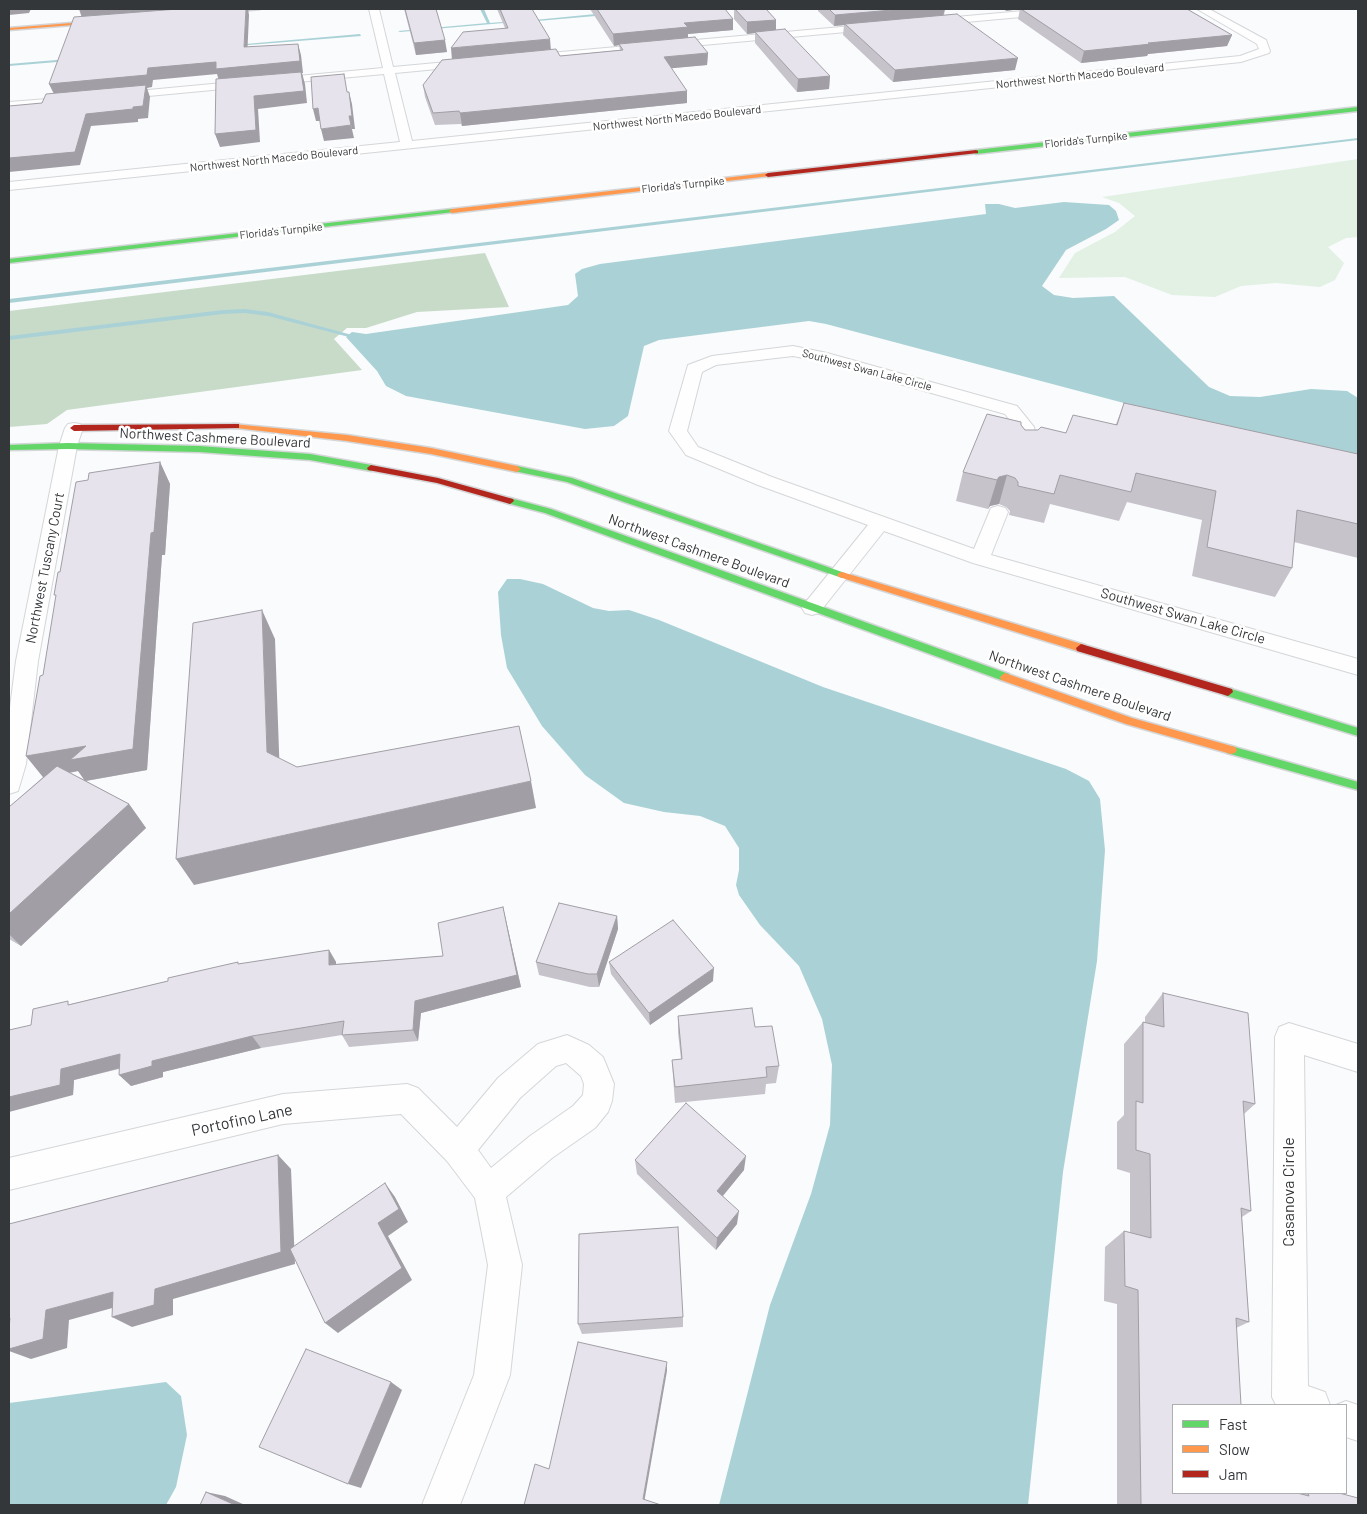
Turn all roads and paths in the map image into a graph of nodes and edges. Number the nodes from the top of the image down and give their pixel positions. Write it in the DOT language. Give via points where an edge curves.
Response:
graph roads {
  1 [pos="258,9"];
  2 [pos="374,9"];
  3 [pos="1076,9"];
  4 [pos="1202,9"];
  5 [pos="200,13"];
  6 [pos="124,19"];
  7 [pos="918,23"];
  8 [pos="889,26"];
  9 [pos="9,28"];
  10 [pos="516,59"];
  11 [pos="476,63"];
  12 [pos="388,71"];
  13 [pos="106,96"];
  14 [pos="86,98"];
  15 [pos="9,105"];
  16 [pos="1358,109"];
  17 [pos="407,146"];
  18 [pos="9,186"];
  19 [pos="9,262"];
  20 [pos="69,435"];
  21 [pos="9,448"];
  22 [pos="1023,453"];
  23 [pos="998,512"];
  24 [pos="880,523"];
  25 [pos="980,558"];
  26 [pos="840,574"];
  27 [pos="812,608"];
  28 [pos="1358,667"];
  29 [pos="15,711"];
  30 [pos="1358,732"];
  31 [pos="9,784"];
  32 [pos="1358,786"];
  33 [pos="1358,1058"];
  34 [pos="458,1150"];
  35 [pos="9,1174"];
  36 [pos="489,1191"];
  37 [pos="1310,1404"];
  38 [pos="441,1505"];
  1 -- 5 [label="main road"];
  2 -- 12 [label="street"];
  3 -- 7 [label="street"];
  4 -- 17 [label="street, Northwest North Macedo Boulevard" via="1262,42 1265,51 1241,59"];
  6 -- 9 [label="main road"];
  8 -- 10 [label="street"];
  11 -- 12 [label="street"];
  12 -- 13 [label="street"];
  12 -- 17 [label="street"];
  14 -- 15 [label="street"];
  16 -- 19 [label="main road, Florida's Turnpike"];
  17 -- 18 [label="street, Northwest North Macedo Boulevard"];
  20 -- 21 [label="main road, Northwest Cashmere Boulevard"];
  20 -- 26 [label="main road, Northwest Cashmere Boulevard" via="233,426 431,451 569,480"];
  20 -- 27 [label="main road, Northwest Cashmere Boulevard" via="310,457 438,481 548,511"];
  20 -- 29 [label="street, Northwest Tuscany Court"];
  22 -- 24 [label="street, Southwest Swan Lake Circle" via="1028,441 1025,427 1011,410 822,356 793,351 712,361 694,369 678,431 692,451"];
  23 -- 25 [label="street"];
  24 -- 25 [label="street, Southwest Swan Lake Circle"];
  24 -- 26 [label="street"];
  25 -- 28 [label="street, Southwest Swan Lake Circle"];
  26 -- 27 [label="street"];
  26 -- 30 [label="main road, Northwest Cashmere Boulevard"];
  27 -- 32 [label="main road, Northwest Cashmere Boulevard" via="1130,721"];
  29 -- 31 [label="street, Northwest Tuscany Court" via="14,764"];
  33 -- 37 [label="street, Casanova Circle" via="1289,1037 1290,1396"];
  34 -- 35 [label="street, Portofino Lane" via="407,1099 282,1110"];
  34 -- 36 [label="street, Portofino Lane"];
  34 -- 36 [label="street" via="509,1088 548,1054 568,1049 593,1067 599,1084 597,1101 584,1117"];
  36 -- 38 [label="street, Portofino Lane" via="506,1265 492,1375"];
}
